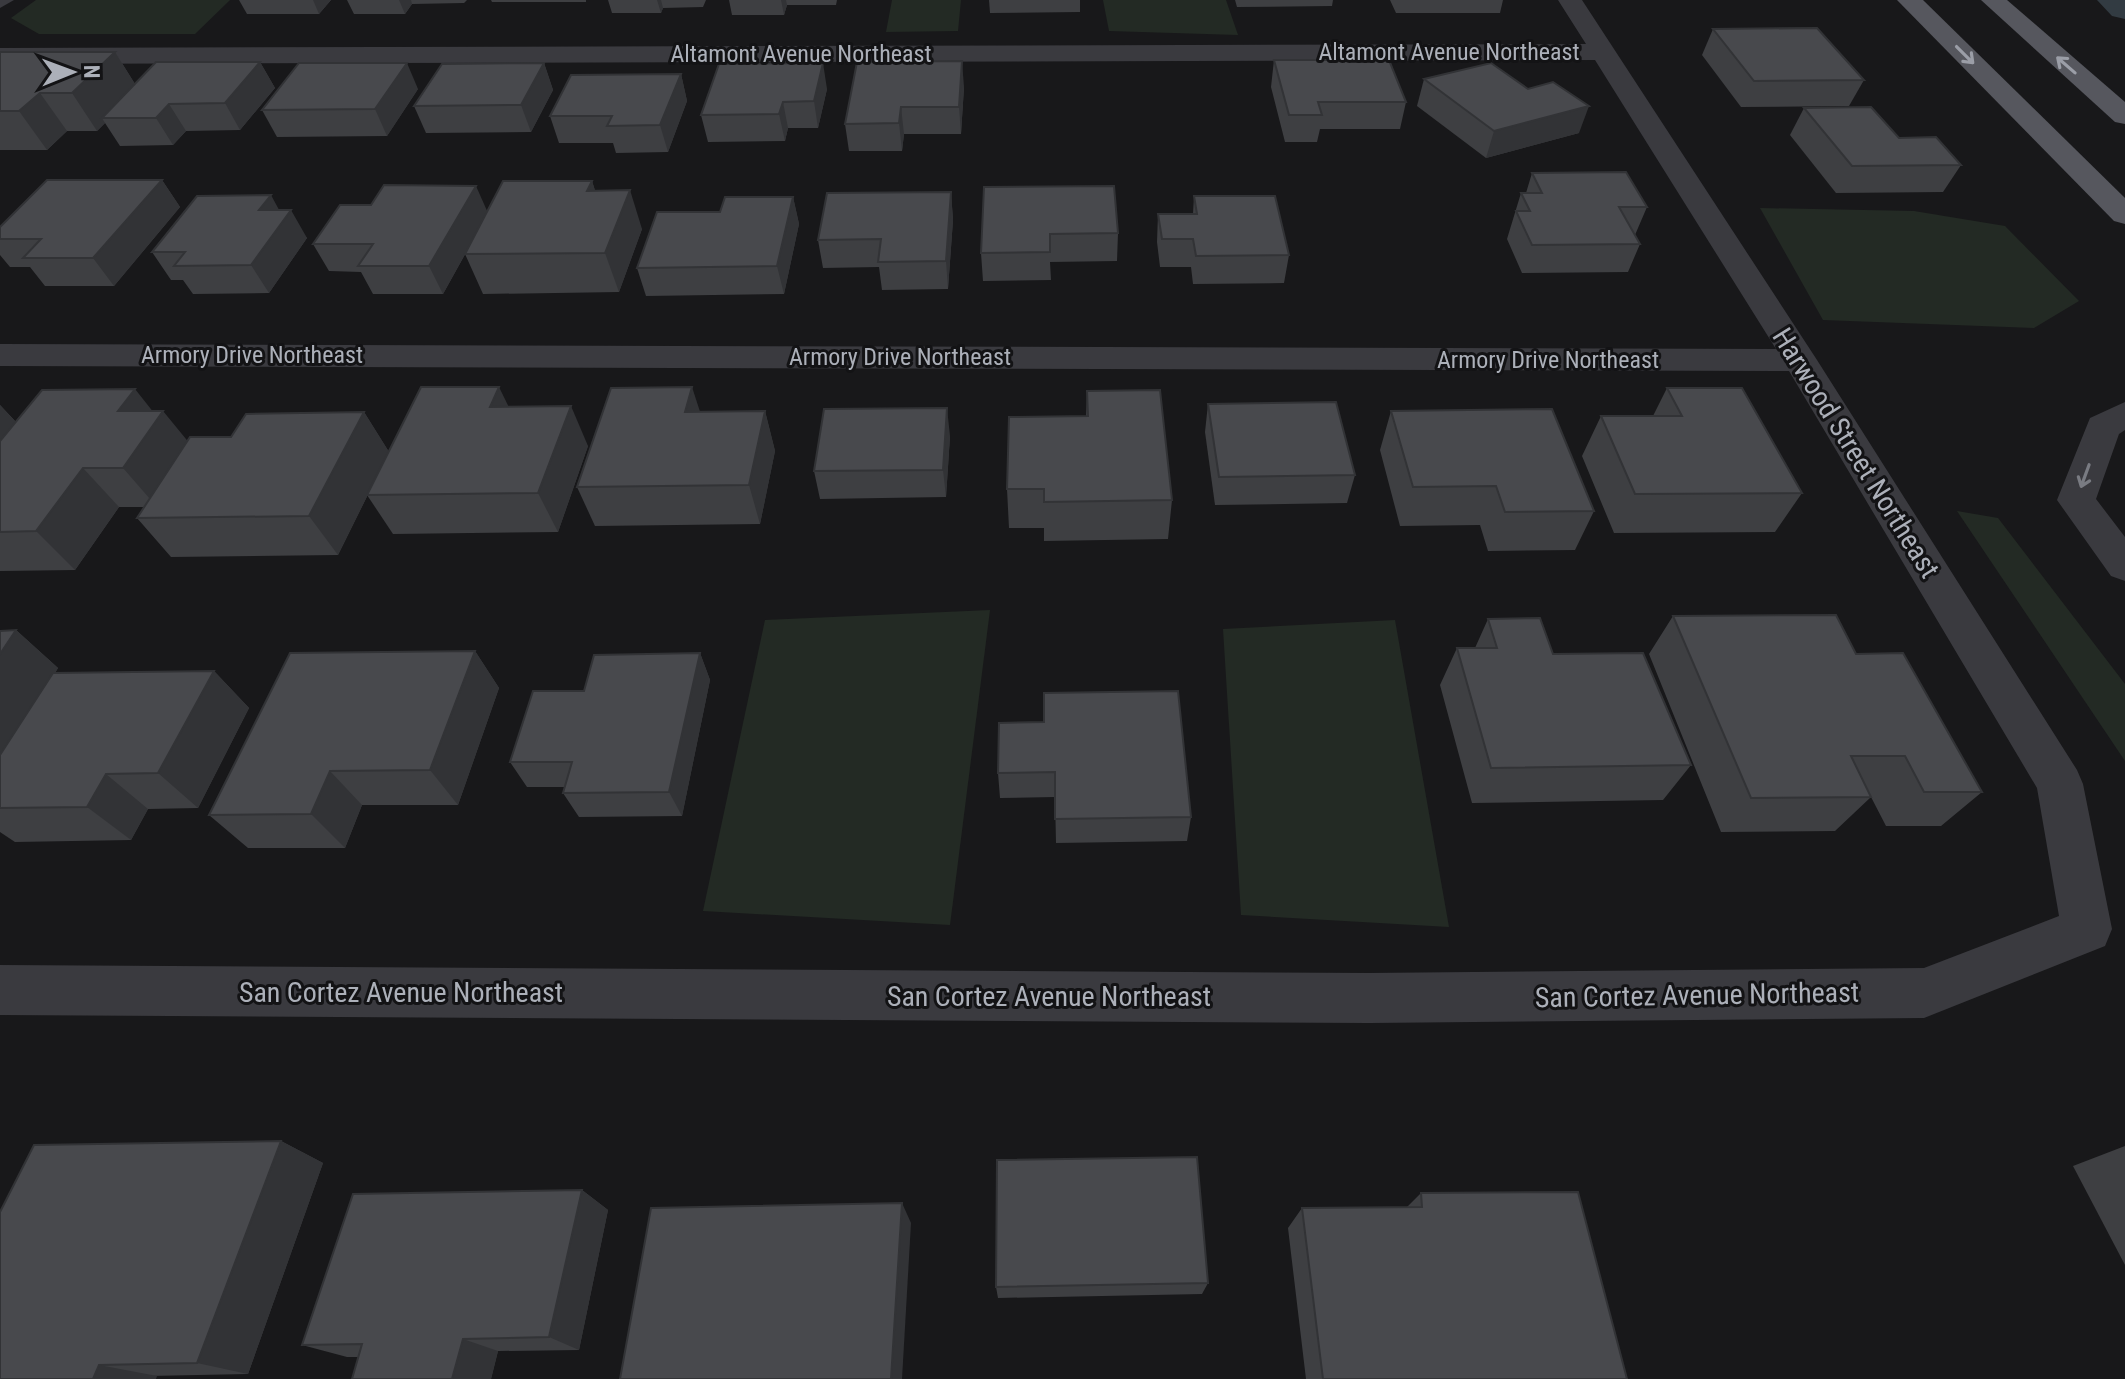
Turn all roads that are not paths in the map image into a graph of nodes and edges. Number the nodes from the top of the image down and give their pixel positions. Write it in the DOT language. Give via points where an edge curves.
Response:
graph roads {
  1 [pos="1570,0"];
  2 [pos="1909,0"];
  3 [pos="1993,0"];
  4 [pos="1602,52"];
  5 [pos="0,56"];
  6 [pos="2125,116"];
  7 [pos="2125,215"];
  8 [pos="0,355"];
  9 [pos="1800,360"];
  10 [pos="2125,414"];
  11 [pos="2125,566"];
  12 [pos="2087,929"];
  13 [pos="0,990"];
  1 -- 4 [label="street, Harwood Street Northeast"];
  2 -- 7 [label="main road, one-way"];
  6 -- 3 [label="main road, one-way"];
  4 -- 5 [label="street, Altamont Avenue Northeast"];
  4 -- 9 [label="street, Harwood Street Northeast"];
  8 -- 9 [label="street, Armory Drive Northeast"];
  9 -- 12 [label="street, Harwood Street Northeast" via="2060,784"];
  10 -- 11 [label="street, one-way" via="2103,427 2076,500"];
  12 -- 13 [label="street, San Cortez Avenue Northeast" via="1924,993 1369,998"];
}
